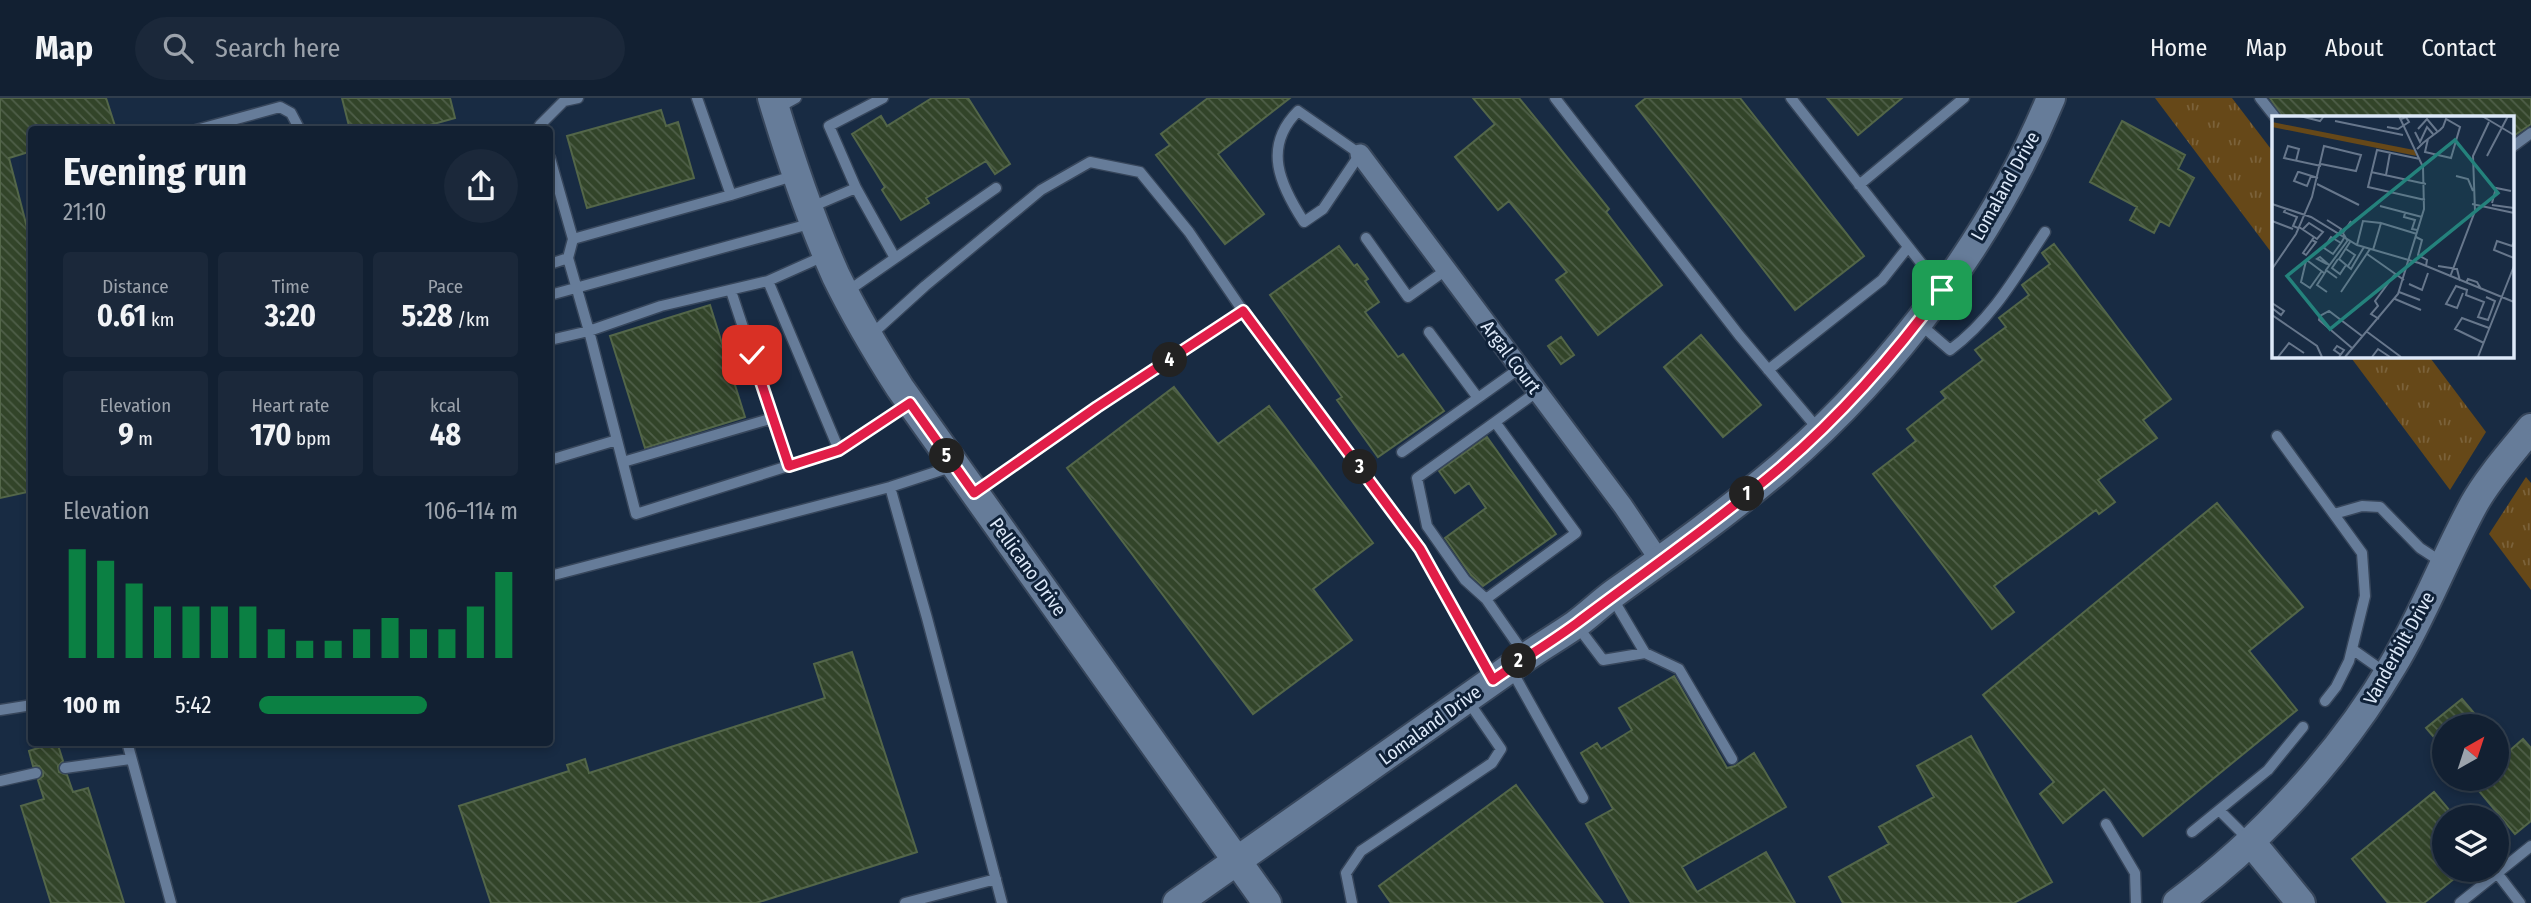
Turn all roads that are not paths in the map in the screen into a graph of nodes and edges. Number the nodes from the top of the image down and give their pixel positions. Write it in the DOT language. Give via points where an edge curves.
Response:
graph roads {
  1 [pos="578,98"];
  2 [pos="697,98"];
  3 [pos="883,98"];
  4 [pos="1555,98"];
  5 [pos="1791,98"];
  6 [pos="1964,98"];
  7 [pos="2051,98"];
  8 [pos="2260,98"];
  9 [pos="564,100"];
  10 [pos="781,102"];
  11 [pos="2274,116"];
  12 [pos="210,126"];
  13 [pos="298,126"];
  14 [pos="539,126"];
  15 [pos="2531,134"];
  16 [pos="2514,146"];
  17 [pos="1360,154"];
  18 [pos="553,169"];
  19 [pos="796,174"];
  20 [pos="1859,185"];
  21 [pos="856,188"];
  22 [pos="996,188"];
  23 [pos="731,195"];
  24 [pos="811,216"];
  25 [pos="2045,232"];
  26 [pos="1366,238"];
  27 [pos="573,239"];
  28 [pos="1908,247"];
  29 [pos="827,254"];
  30 [pos="568,258"];
  31 [pos="895,258"];
  32 [pos="553,263"];
  33 [pos="1446,270"];
  34 [pos="768,281"];
  35 [pos="578,288"];
  36 [pos="1942,290"];
  37 [pos="731,291"];
  38 [pos="845,293"];
  39 [pos="553,294"];
  40 [pos="1243,311"];
  41 [pos="1918,322"];
  42 [pos="589,331"];
  43 [pos="1429,332"];
  44 [pos="868,338"];
  45 [pos="553,339"];
  46 [pos="1520,368"];
  47 [pos="1768,370"];
  48 [pos="1538,391"];
  49 [pos="1478,398"];
  50 [pos="910,403"];
  51 [pos="773,418"];
  52 [pos="1496,422"];
  53 [pos="2531,428"];
  54 [pos="1819,431"];
  55 [pos="2277,436"];
  56 [pos="617,440"];
  57 [pos="839,450"];
  58 [pos="1402,452"];
  59 [pos="553,459"];
  60 [pos="623,462"];
  61 [pos="789,466"];
  62 [pos="954,466"];
  63 [pos="890,487"];
  64 [pos="974,493"];
  65 [pos="2333,514"];
  66 [pos="1660,561"];
  67 [pos="2444,564"];
  68 [pos="553,575"];
  69 [pos="1611,596"];
  70 [pos="1486,599"];
  71 [pos="1576,624"];
  72 [pos="2352,649"];
  73 [pos="1645,653"];
  74 [pos="1510,668"];
  75 [pos="2388,674"];
  76 [pos="1466,699"];
  77 [pos="2325,701"];
  78 [pos="28,706"];
  79 [pos="0,710"];
  80 [pos="2303,727"];
  81 [pos="128,746"];
  82 [pos="130,759"];
  83 [pos="1731,759"];
  84 [pos="65,768"];
  85 [pos="36,773"];
  86 [pos="0,781"];
  87 [pos="1583,798"];
  88 [pos="2219,810"];
  89 [pos="2106,824"];
  90 [pos="2192,832"];
  91 [pos="2251,842"];
  92 [pos="2531,846"];
  93 [pos="1238,860"];
  94 [pos="2509,863"];
  95 [pos="996,879"];
  96 [pos="2486,882"];
  97 [pos="2504,882"];
  98 [pos="171,903"];
  99 [pos="905,903"];
  100 [pos="1002,903"];
  101 [pos="1177,903"];
  102 [pos="1267,903"];
  103 [pos="1352,903"];
  104 [pos="2136,903"];
  105 [pos="2177,903"];
  106 [pos="2301,903"];
  107 [pos="2460,903"];
  108 [pos="2520,903"];
  1 -- 9 [label="lane"];
  2 -- 23 [label="lane"];
  3 -- 21 [label="lane" via="829,126"];
  4 -- 47 [label="lane"];
  5 -- 20 [label="lane"];
  6 -- 20 [label="lane"];
  7 -- 36 [label="street, Lomaland Drive" via="2004,193"];
  8 -- 11 [label="lane"];
  9 -- 14 [label="lane"];
  10 -- 19 [label="street, Pellicano Drive"];
  12 -- 13 [label="lane" via="279,107 291,113"];
  15 -- 16 [label="lane"];
  17 -- 17 [label="lane" via="1298,111 1285,124 1278,143 1278,167 1289,199 1304,222 1322,209"];
  17 -- 33 [label="street, Argal Court"];
  18 -- 27 [label="lane"];
  19 -- 23 [label="lane"];
  19 -- 24 [label="street, Pellicano Drive"];
  20 -- 28 [label="lane"];
  21 -- 24 [label="lane"];
  21 -- 31 [label="lane"];
  22 -- 31 [label="lane"];
  23 -- 27 [label="lane"];
  24 -- 29 [label="street, Pellicano Drive"];
  24 -- 35 [label="lane"];
  25 -- 41 [label="lane" via="2001,299 1973,332 1950,350"];
  26 -- 33 [label="lane" via="1408,297"];
  27 -- 30 [label="lane"];
  28 -- 36 [label="lane"];
  28 -- 47 [label="lane" via="1882,280"];
  29 -- 34 [label="lane"];
  29 -- 38 [label="street, Pellicano Drive"];
  30 -- 32 [label="lane"];
  30 -- 35 [label="lane"];
  31 -- 38 [label="lane"];
  33 -- 46 [label="street, Argal Court"];
  34 -- 37 [label="lane"];
  34 -- 57 [label="lane"];
  35 -- 39 [label="lane"];
  35 -- 42 [label="lane"];
  36 -- 41 [label="street, Lomaland Drive"];
  37 -- 42 [label="lane" via="661,306"];
  37 -- 51 [label="lane"];
  38 -- 44 [label="street, Pellicano Drive"];
  40 -- 44 [label="lane" via="1189,232 1140,172 1090,162 1041,190"];
  40 -- 64 [label="lane"];
  40 -- 74 [label="lane"];
  41 -- 54 [label="street, Lomaland Drive"];
  42 -- 45 [label="lane"];
  42 -- 56 [label="lane"];
  43 -- 49 [label="lane"];
  44 -- 50 [label="street, Pellicano Drive"];
  46 -- 48 [label="street, Argal Court"];
  46 -- 49 [label="lane"];
  47 -- 54 [label="lane"];
  48 -- 52 [label="lane"];
  48 -- 66 [label="street, Argal Court"];
  49 -- 58 [label="lane"];
  50 -- 57 [label="lane"];
  50 -- 62 [label="street, Pellicano Drive"];
  51 -- 60 [label="lane"];
  51 -- 61 [label="lane"];
  52 -- 70 [label="lane" via="1417,478 1427,526 1465,580"];
  52 -- 70 [label="lane" via="1576,533"];
  53 -- 67 [label="street, Vanderbilt Drive" via="2476,501"];
  54 -- 66 [label="street, Lomaland Drive" via="1743,498"];
  55 -- 65 [label="lane"];
  56 -- 59 [label="lane"];
  56 -- 60 [label="lane"];
  57 -- 61 [label="lane"];
  60 -- 61 [label="lane" via="636,514"];
  62 -- 63 [label="lane"];
  62 -- 64 [label="street, Pellicano Drive"];
  63 -- 68 [label="lane"];
  63 -- 95 [label="lane"];
  64 -- 93 [label="street, Pellicano Drive"];
  65 -- 67 [label="lane" via="2362,506 2380,507 2420,548"];
  65 -- 72 [label="lane" via="2362,553 2365,596"];
  66 -- 69 [label="street, Lomaland Drive"];
  67 -- 75 [label="street, Vanderbilt Drive"];
  69 -- 71 [label="street, Lomaland Drive"];
  69 -- 73 [label="lane"];
  70 -- 74 [label="lane"];
  71 -- 73 [label="lane" via="1603,660"];
  71 -- 74 [label="street, Lomaland Drive"];
  72 -- 75 [label="lane"];
  72 -- 77 [label="lane"];
  73 -- 83 [label="lane" via="1679,669"];
  74 -- 76 [label="street, Lomaland Drive"];
  74 -- 87 [label="lane"];
  75 -- 91 [label="street, Vanderbilt Drive" via="2314,774"];
  76 -- 93 [label="street, Lomaland Drive"];
  76 -- 103 [label="lane" via="1502,748 1492,763 1361,851 1346,873"];
  78 -- 79 [label="lane"];
  80 -- 88 [label="lane" via="2268,770"];
  81 -- 82 [label="lane"];
  82 -- 84 [label="lane"];
  82 -- 98 [label="lane"];
  85 -- 86 [label="lane"];
  88 -- 90 [label="lane"];
  88 -- 91 [label="lane"];
  89 -- 104 [label="lane" via="2135,873"];
  91 -- 105 [label="street, Vanderbilt Drive"];
  91 -- 106 [label="street"];
  92 -- 94 [label="lane"];
  93 -- 101 [label="street, Lomaland Drive"];
  93 -- 102 [label="street, Pellicano Drive"];
  95 -- 99 [label="lane"];
  95 -- 100 [label="lane"];
  96 -- 107 [label="lane"];
  97 -- 108 [label="lane"];
}
